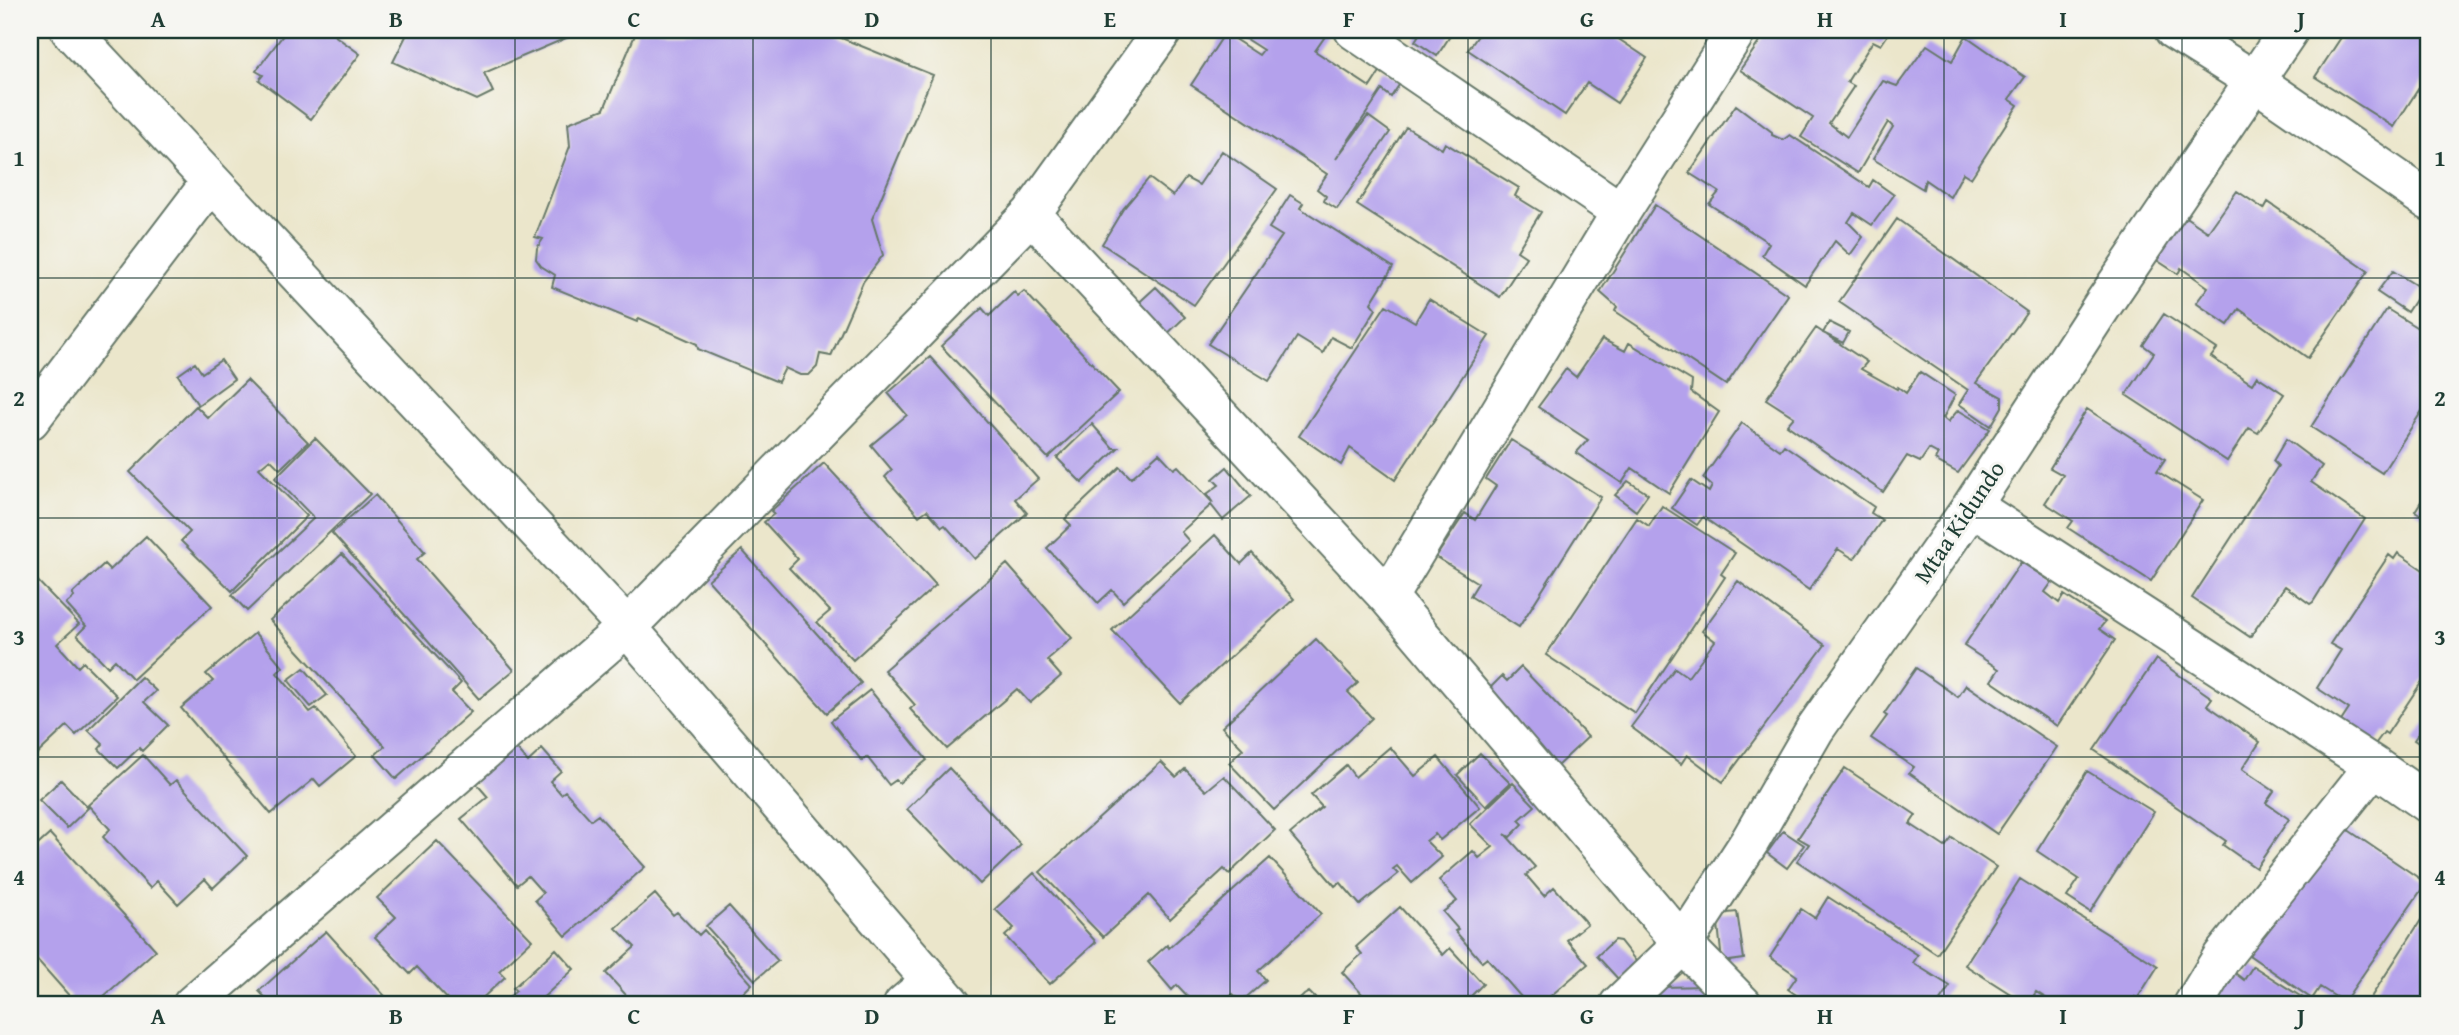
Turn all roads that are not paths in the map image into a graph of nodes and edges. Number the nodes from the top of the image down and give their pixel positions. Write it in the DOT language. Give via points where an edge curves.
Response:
graph roads {
  1 [pos="70,30"];
  2 [pos="1163,30"];
  3 [pos="1353,30"];
  4 [pos="1737,30"];
  5 [pos="2174,30"];
  6 [pos="2289,30"];
  7 [pos="2255,81"];
  8 [pos="211,182"];
  9 [pos="2429,201"];
  10 [pos="1621,212"];
  11 [pos="1031,214"];
  12 [pos="30,420"];
  13 [pos="1972,506"];
  14 [pos="1388,597"];
  15 [pos="627,627"];
  16 [pos="2374,766"];
  17 [pos="2429,804"];
  18 [pos="1683,944"];
  19 [pos="928,997"];
  20 [pos="192,1005"];
  21 [pos="1619,1005"];
  22 [pos="1743,1005"];
  23 [pos="2193,1005"];
  1 -- 8 [label="street"];
  2 -- 11 [label="street"];
  3 -- 10 [label="street"];
  4 -- 10 [label="street"];
  5 -- 7 [label="street"];
  6 -- 7 [label="street, Mtaa Kidundo"];
  7 -- 9 [label="street"];
  7 -- 13 [label="street, Mtaa Kidundo"];
  8 -- 12 [label="street"];
  8 -- 15 [label="street"];
  10 -- 14 [label="street"];
  11 -- 14 [label="street"];
  11 -- 15 [label="street"];
  13 -- 16 [label="street"];
  13 -- 18 [label="street, Mtaa Kidundo" via="1815,729"];
  14 -- 18 [label="street"];
  15 -- 19 [label="street"];
  15 -- 20 [label="street"];
  16 -- 17 [label="street"];
  16 -- 23 [label="street" via="2221,957"];
  18 -- 21 [label="street, Mtaa Kidundo"];
  18 -- 22 [label="street"];
}
